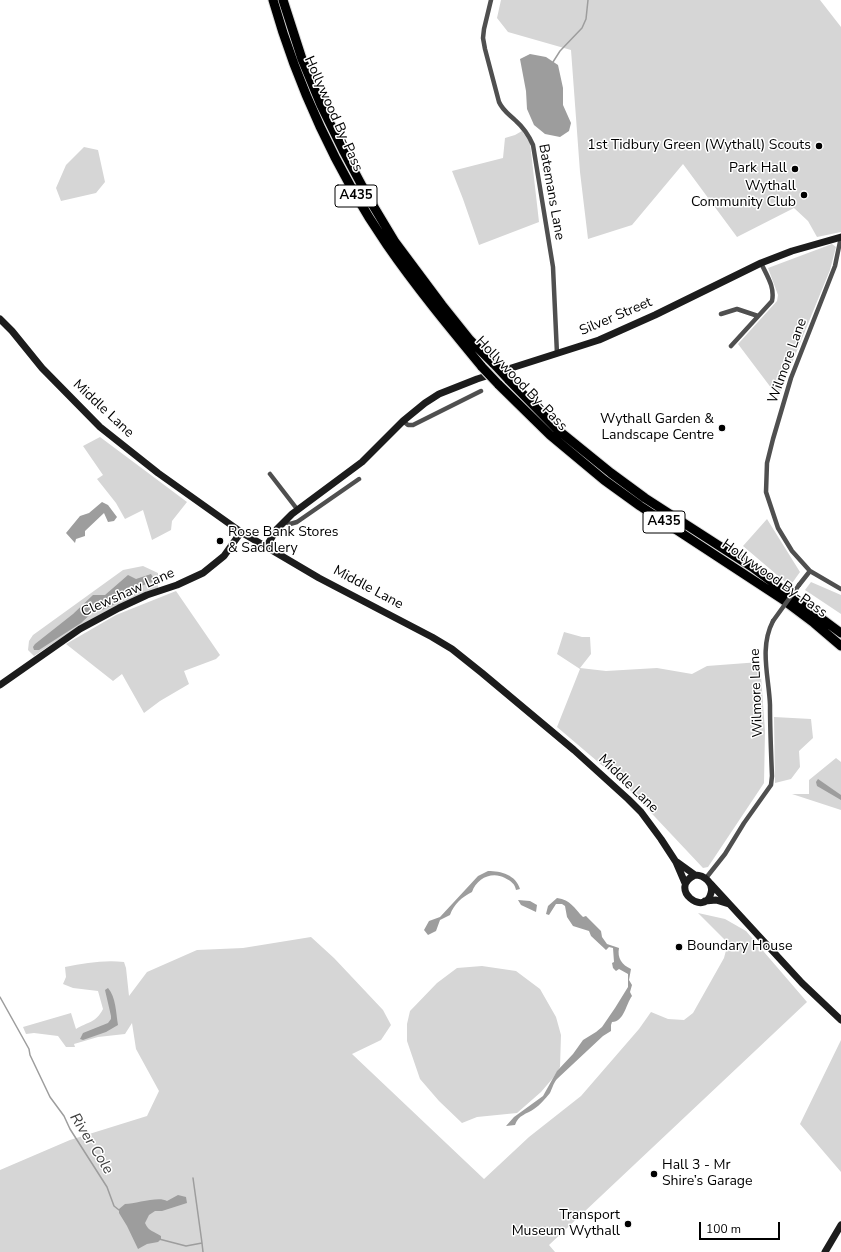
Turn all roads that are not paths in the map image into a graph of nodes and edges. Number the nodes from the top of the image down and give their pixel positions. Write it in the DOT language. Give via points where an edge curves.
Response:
graph roads {
  1 [pos="273,0"];
  2 [pos="283,0"];
  3 [pos="491,0"];
  4 [pos="841,237"];
  5 [pos="761,263"];
  6 [pos="721,314"];
  7 [pos="758,316"];
  8 [pos="0,319"];
  9 [pos="731,346"];
  10 [pos="557,354"];
  11 [pos="481,391"];
  12 [pos="403,421"];
  13 [pos="270,474"];
  14 [pos="358,479"];
  15 [pos="297,510"];
  16 [pos="284,521"];
  17 [pos="241,532"];
  18 [pos="266,547"];
  19 [pos="810,571"];
  20 [pos="841,590"];
  21 [pos="841,632"];
  22 [pos="841,646"];
  23 [pos="0,685"];
  24 [pos="676,862"];
  25 [pos="695,875"];
  26 [pos="708,881"];
  27 [pos="685,883"];
  28 [pos="705,901"];
  29 [pos="729,904"];
  30 [pos="841,1020"];
  31 [pos="841,1225"];
  32 [pos="825,1252"];
  1 -- 22 [label="highway, Hollywood By-Pass / A435, bridge" via="313,109 334,156 360,202 386,244 482,368 550,435 604,480 782,599"];
  2 -- 21 [label="highway, Hollywood By-Pass / A435, bridge" via="302,59 321,105 368,197 395,242 470,340 558,430 611,473 764,576"];
  3 -- 10 [label="street, Batemans Lane" via="484,28 485,49 499,102 528,134 533,146 553,267"];
  4 -- 5 [label="street, Silver Street"];
  4 -- 19 [label="street, Wilmore Lane" via="835,266 791,378 767,463 766,492 778,528 792,551"];
  5 -- 7 [label="street" via="774,293 772,301"];
  5 -- 10 [label="street, Silver Street" via="606,337"];
  6 -- 7 [label="street" via="737,310"];
  7 -- 9 [label="street"];
  8 -- 17 [label="street, Middle Lane" via="42,368 100,427 158,473"];
  10 -- 12 [label="street, Silver Street" via="439,394"];
  11 -- 12 [label="street" via="413,425"];
  12 -- 15 [label="street, Silver Street" via="362,462"];
  13 -- 15 [label="street"];
  14 -- 16 [label="street" via="297,522 290,524"];
  15 -- 16 [label="street, Silver Street"];
  16 -- 18 [label="street, Silver Street"];
  17 -- 18 [label="street, Middle Lane"];
  17 -- 23 [label="street, Clewshaw Lane" via="224,556 203,573 147,595 80,629"];
  18 -- 24 [label="street, Middle Lane" via="452,649 513,698 628,799 652,825"];
  19 -- 20 [label="street"];
  19 -- 26 [label="street, Wilmore Lane, bridge" via="773,621 767,638 765,650 770,704 771,786 744,823"];
  24 -- 25 [label="street, Middle Lane"];
  24 -- 27 [label="street, Middle Lane"];
  25 -- 26 [label="street, Middle Lane" via="700,875"];
  25 -- 27 [label="street" via="688,878"];
  26 -- 28 [label="street" via="712,891"];
  26 -- 29 [label="street"];
  27 -- 28 [label="street, Middle Lane" via="687,896 698,903"];
  28 -- 29 [label="street, Middle Lane" via="716,900"];
  29 -- 30 [label="street" via="802,983"];
  31 -- 32 [label="street"];
}
